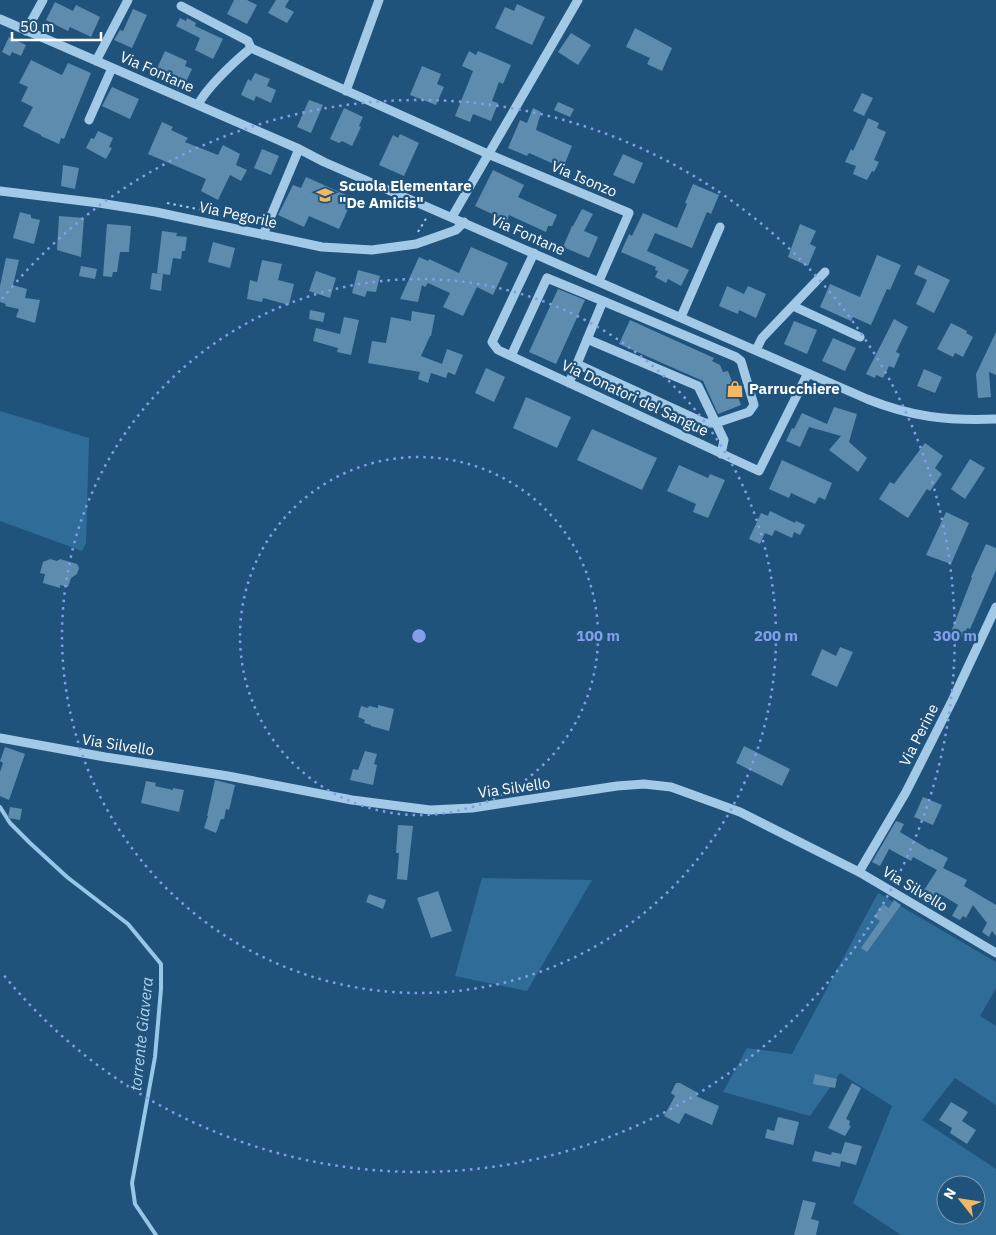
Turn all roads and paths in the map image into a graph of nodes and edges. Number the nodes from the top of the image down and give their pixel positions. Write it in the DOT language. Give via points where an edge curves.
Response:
graph roads {
  1 [pos="43,0"];
  2 [pos="128,0"];
  3 [pos="379,0"];
  4 [pos="578,0"];
  5 [pos="181,6"];
  6 [pos="0,19"];
  7 [pos="26,31"];
  8 [pos="251,48"];
  9 [pos="96,61"];
  10 [pos="112,68"];
  11 [pos="346,91"];
  12 [pos="198,105"];
  13 [pos="89,120"];
  14 [pos="299,149"];
  15 [pos="488,154"];
  16 [pos="0,192"];
  17 [pos="452,217"];
  18 [pos="464,222"];
  19 [pos="720,227"];
  20 [pos="263,235"];
  21 [pos="534,253"];
  22 [pos="826,272"];
  23 [pos="599,281"];
  24 [pos="604,301"];
  25 [pos="793,306"];
  26 [pos="681,317"];
  27 [pos="860,337"];
  28 [pos="587,339"];
  29 [pos="756,350"];
  30 [pos="511,356"];
  31 [pos="577,364"];
  32 [pos="808,373"];
  33 [pos="569,383"];
  34 [pos="996,419"];
  35 [pos="716,423"];
  36 [pos="721,454"];
  37 [pos="996,607"];
  38 [pos="0,738"];
  39 [pos="859,872"];
  40 [pos="996,953"];
  1 -- 7 [label="street"];
  2 -- 9 [label="street, Via Fontane"];
  3 -- 11 [label="street"];
  4 -- 15 [label="street"];
  5 -- 8 [label="street, Via Isonzo" via="248,41"];
  6 -- 7 [label="street, Via Fontane"];
  7 -- 9 [label="street, Via Fontane"];
  8 -- 11 [label="street, Via Isonzo"];
  8 -- 12 [label="street"];
  9 -- 10 [label="street, Via Fontane"];
  10 -- 12 [label="street, Via Fontane"];
  10 -- 13 [label="street"];
  11 -- 15 [label="street, Via Isonzo"];
  12 -- 14 [label="street, Via Fontane"];
  14 -- 17 [label="street, Via Fontane"];
  14 -- 20 [label="street"];
  15 -- 17 [label="street"];
  15 -- 23 [label="street, Via Isonzo" via="629,213"];
  16 -- 20 [label="street, Via Pegorile" via="156,212"];
  17 -- 18 [label="street, Via Fontane"];
  18 -- 20 [label="street, Via Pegorile" via="456,230 416,244 372,250 322,247"];
  18 -- 21 [label="street, Via Fontane"];
  19 -- 26 [label="street"];
  21 -- 23 [label="street, Via Fontane"];
  21 -- 30 [label="street, Via Donatori del Sangue" via="492,342 498,350"];
  22 -- 25 [label="street"];
  23 -- 26 [label="street, Via Fontane"];
  24 -- 28 [label="street"];
  24 -- 30 [label="street" via="547,278"];
  24 -- 35 [label="street" via="736,356 754,405 749,412"];
  25 -- 27 [label="street"];
  25 -- 29 [label="street" via="762,338"];
  26 -- 29 [label="street, Via Fontane"];
  28 -- 31 [label="street"];
  28 -- 35 [label="street" via="698,386"];
  29 -- 32 [label="street, Via Fontane"];
  30 -- 33 [label="street, Via Donatori del Sangue"];
  31 -- 33 [label="street"];
  31 -- 35 [label="street" via="705,423"];
  32 -- 34 [label="street, Via Fontane" via="898,411 939,419"];
  32 -- 36 [label="street, Via Donatori del Sangue" via="759,471"];
  33 -- 36 [label="street, Via Donatori del Sangue"];
  35 -- 36 [label="street" via="724,440"];
  37 -- 39 [label="street, Via Perine" via="906,792"];
  38 -- 39 [label="street, Via Silvello" via="352,800 430,810 472,808 617,786 644,784 670,787 740,812"];
  39 -- 40 [label="street, Via Silvello"];
}
